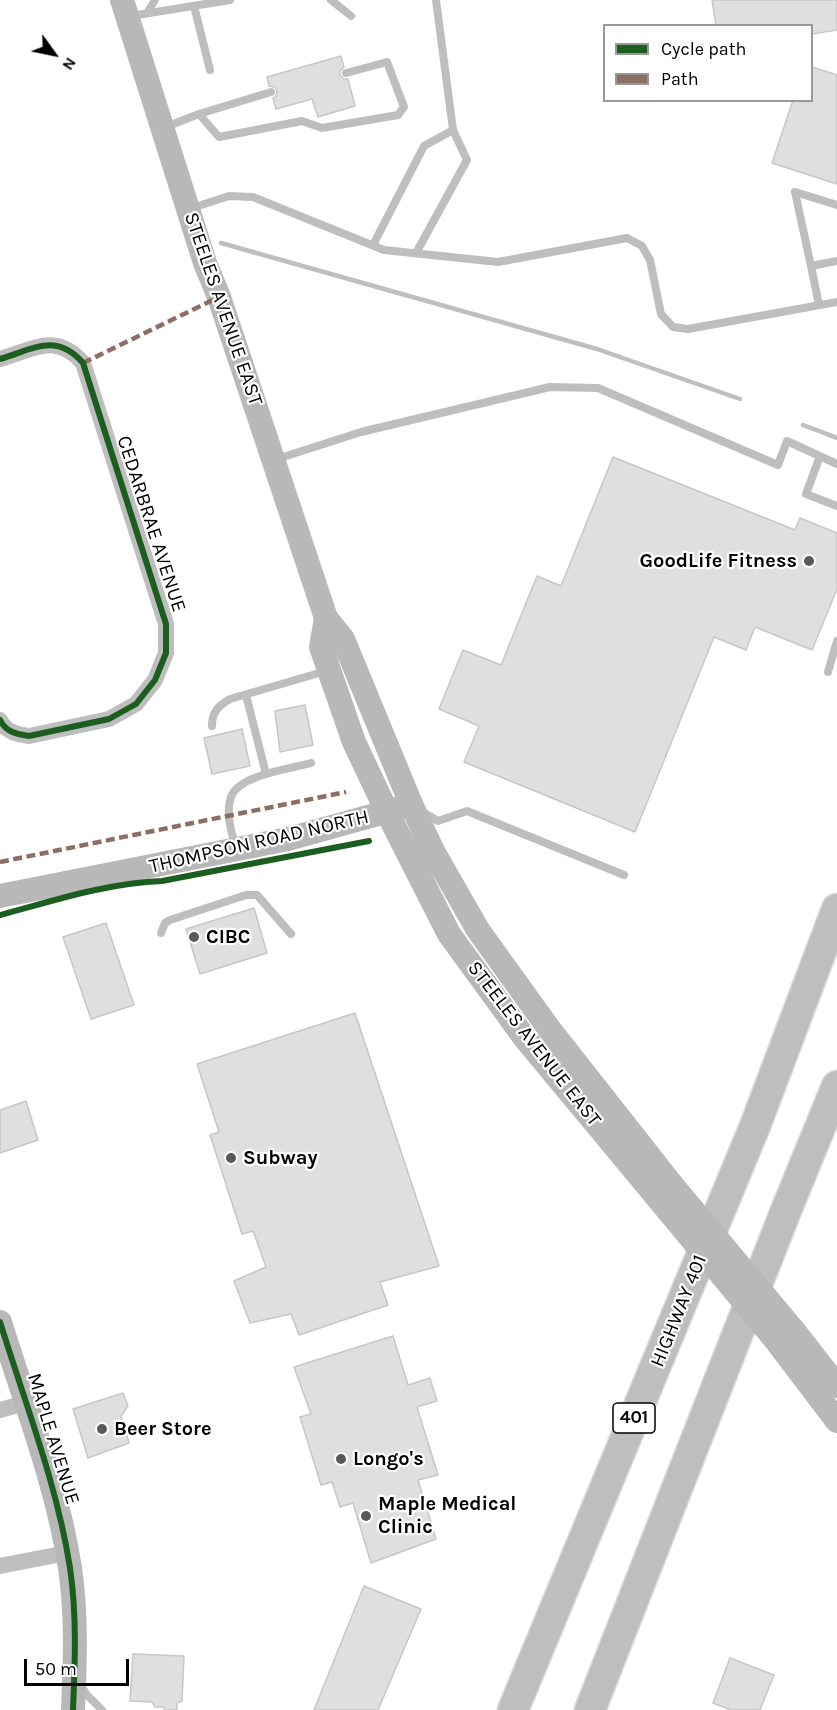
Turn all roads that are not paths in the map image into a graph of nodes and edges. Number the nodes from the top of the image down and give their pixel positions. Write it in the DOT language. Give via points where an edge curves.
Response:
graph roads {
  1 [pos="155,0"];
  2 [pos="230,0"];
  3 [pos="331,0"];
  4 [pos="436,0"];
  5 [pos="194,6"];
  6 [pos="132,10"];
  7 [pos="351,16"];
  8 [pos="210,70"];
  9 [pos="346,73"];
  10 [pos="271,92"];
  11 [pos="199,114"];
  12 [pos="163,129"];
  13 [pos="453,130"];
  14 [pos="837,206"];
  15 [pos="189,209"];
  16 [pos="373,245"];
  17 [pos="416,254"];
  18 [pos="837,261"];
  19 [pos="810,266"];
  20 [pos="837,302"];
  21 [pos="819,305"];
  22 [pos="0,359"];
  23 [pos="820,456"];
  24 [pos="273,460"];
  25 [pos="837,464"];
  26 [pos="837,506"];
  27 [pos="326,618"];
  28 [pos="837,641"];
  29 [pos="329,670"];
  30 [pos="828,672"];
  31 [pos="246,695"];
  32 [pos="0,720"];
  33 [pos="212,726"];
  34 [pos="311,763"];
  35 [pos="266,774"];
  36 [pos="411,804"];
  37 [pos="387,812"];
  38 [pos="236,849"];
  39 [pos="624,875"];
  40 [pos="0,896"];
  41 [pos="837,909"];
  42 [pos="161,933"];
  43 [pos="291,934"];
  44 [pos="837,1086"];
  45 [pos="666,1193"];
  46 [pos="0,1322"];
  47 [pos="784,1335"];
  48 [pos="837,1386"];
  49 [pos="25,1403"];
  50 [pos="0,1410"];
  51 [pos="837,1421"];
  52 [pos="67,1553"];
  53 [pos="0,1566"];
  54 [pos="75,1676"];
  55 [pos="73,1710"];
  56 [pos="102,1710"];
  57 [pos="513,1710"];
  58 [pos="590,1710"];
  1 -- 6 [label="lane"];
  2 -- 5 [label="lane"];
  3 -- 7 [label="lane"];
  4 -- 13 [label="lane"];
  5 -- 6 [label="lane"];
  5 -- 8 [label="lane"];
  6 -- 12 [label="main road, STEELES AVENUE EAST"];
  9 -- 11 [label="lane" via="387,62 404,107 398,115 322,128 302,121 219,137"];
  10 -- 11 [label="lane"];
  11 -- 12 [label="lane"];
  12 -- 15 [label="main road, STEELES AVENUE EAST"];
  13 -- 16 [label="lane" via="424,146"];
  13 -- 17 [label="lane" via="466,160"];
  14 -- 19 [label="lane" via="795,192"];
  15 -- 16 [label="lane" via="229,196 253,197"];
  15 -- 24 [label="main road, STEELES AVENUE EAST"];
  16 -- 17 [label="lane"];
  17 -- 21 [label="lane" via="498,262 627,238 642,246 650,260 661,314 673,327 688,329"];
  18 -- 19 [label="lane"];
  19 -- 21 [label="lane"];
  20 -- 21 [label="lane"];
  22 -- 32 [label="street, CEDARBRAE AVENUE" via="53,344 74,352 83,363 166,624 166,653 155,680 136,704 109,719 28,736 6,730"];
  23 -- 24 [label="lane" via="787,441 778,465 598,388 550,387 372,430"];
  23 -- 25 [label="lane"];
  23 -- 26 [label="lane" via="806,494"];
  24 -- 27 [label="main road, STEELES AVENUE EAST"];
  27 -- 29 [label="main road, STEELES AVENUE EAST" via="321,647"];
  27 -- 36 [label="main road, STEELES AVENUE EAST" via="343,639"];
  28 -- 30 [label="lane"];
  29 -- 31 [label="lane"];
  29 -- 37 [label="main road, STEELES AVENUE EAST" via="354,742"];
  31 -- 33 [label="lane" via="219,705 212,716"];
  31 -- 35 [label="lane"];
  34 -- 35 [label="lane"];
  35 -- 38 [label="lane" via="241,783 231,796 230,826"];
  36 -- 37 [label="main road, THOMPSON ROAD NORTH"];
  36 -- 39 [label="lane" via="438,821 467,811"];
  36 -- 45 [label="main road, STEELES AVENUE EAST" via="478,930"];
  37 -- 38 [label="main road, THOMPSON ROAD NORTH"];
  37 -- 45 [label="main road, STEELES AVENUE EAST" via="455,942 525,1037"];
  38 -- 40 [label="main road, THOMPSON ROAD NORTH"];
  41 -- 57 [label="highway, HIGHWAY 401 / 401" via="755,1126"];
  42 -- 43 [label="lane" via="170,920 246,895 257,895"];
  44 -- 58 [label="highway"];
  45 -- 47 [label="main road, STEELES AVENUE EAST, bridge"];
  46 -- 49 [label="main road, MAPLE AVENUE"];
  47 -- 48 [label="main road, STEELES AVENUE EAST"];
  47 -- 51 [label="main road, STEELES AVENUE EAST"];
  49 -- 50 [label="street"];
  49 -- 52 [label="main road, MAPLE AVENUE"];
  52 -- 53 [label="street"];
  52 -- 54 [label="main road, MAPLE AVENUE"];
  54 -- 55 [label="main road, MAPLE AVENUE"];
  54 -- 56 [label="lane"];
}
